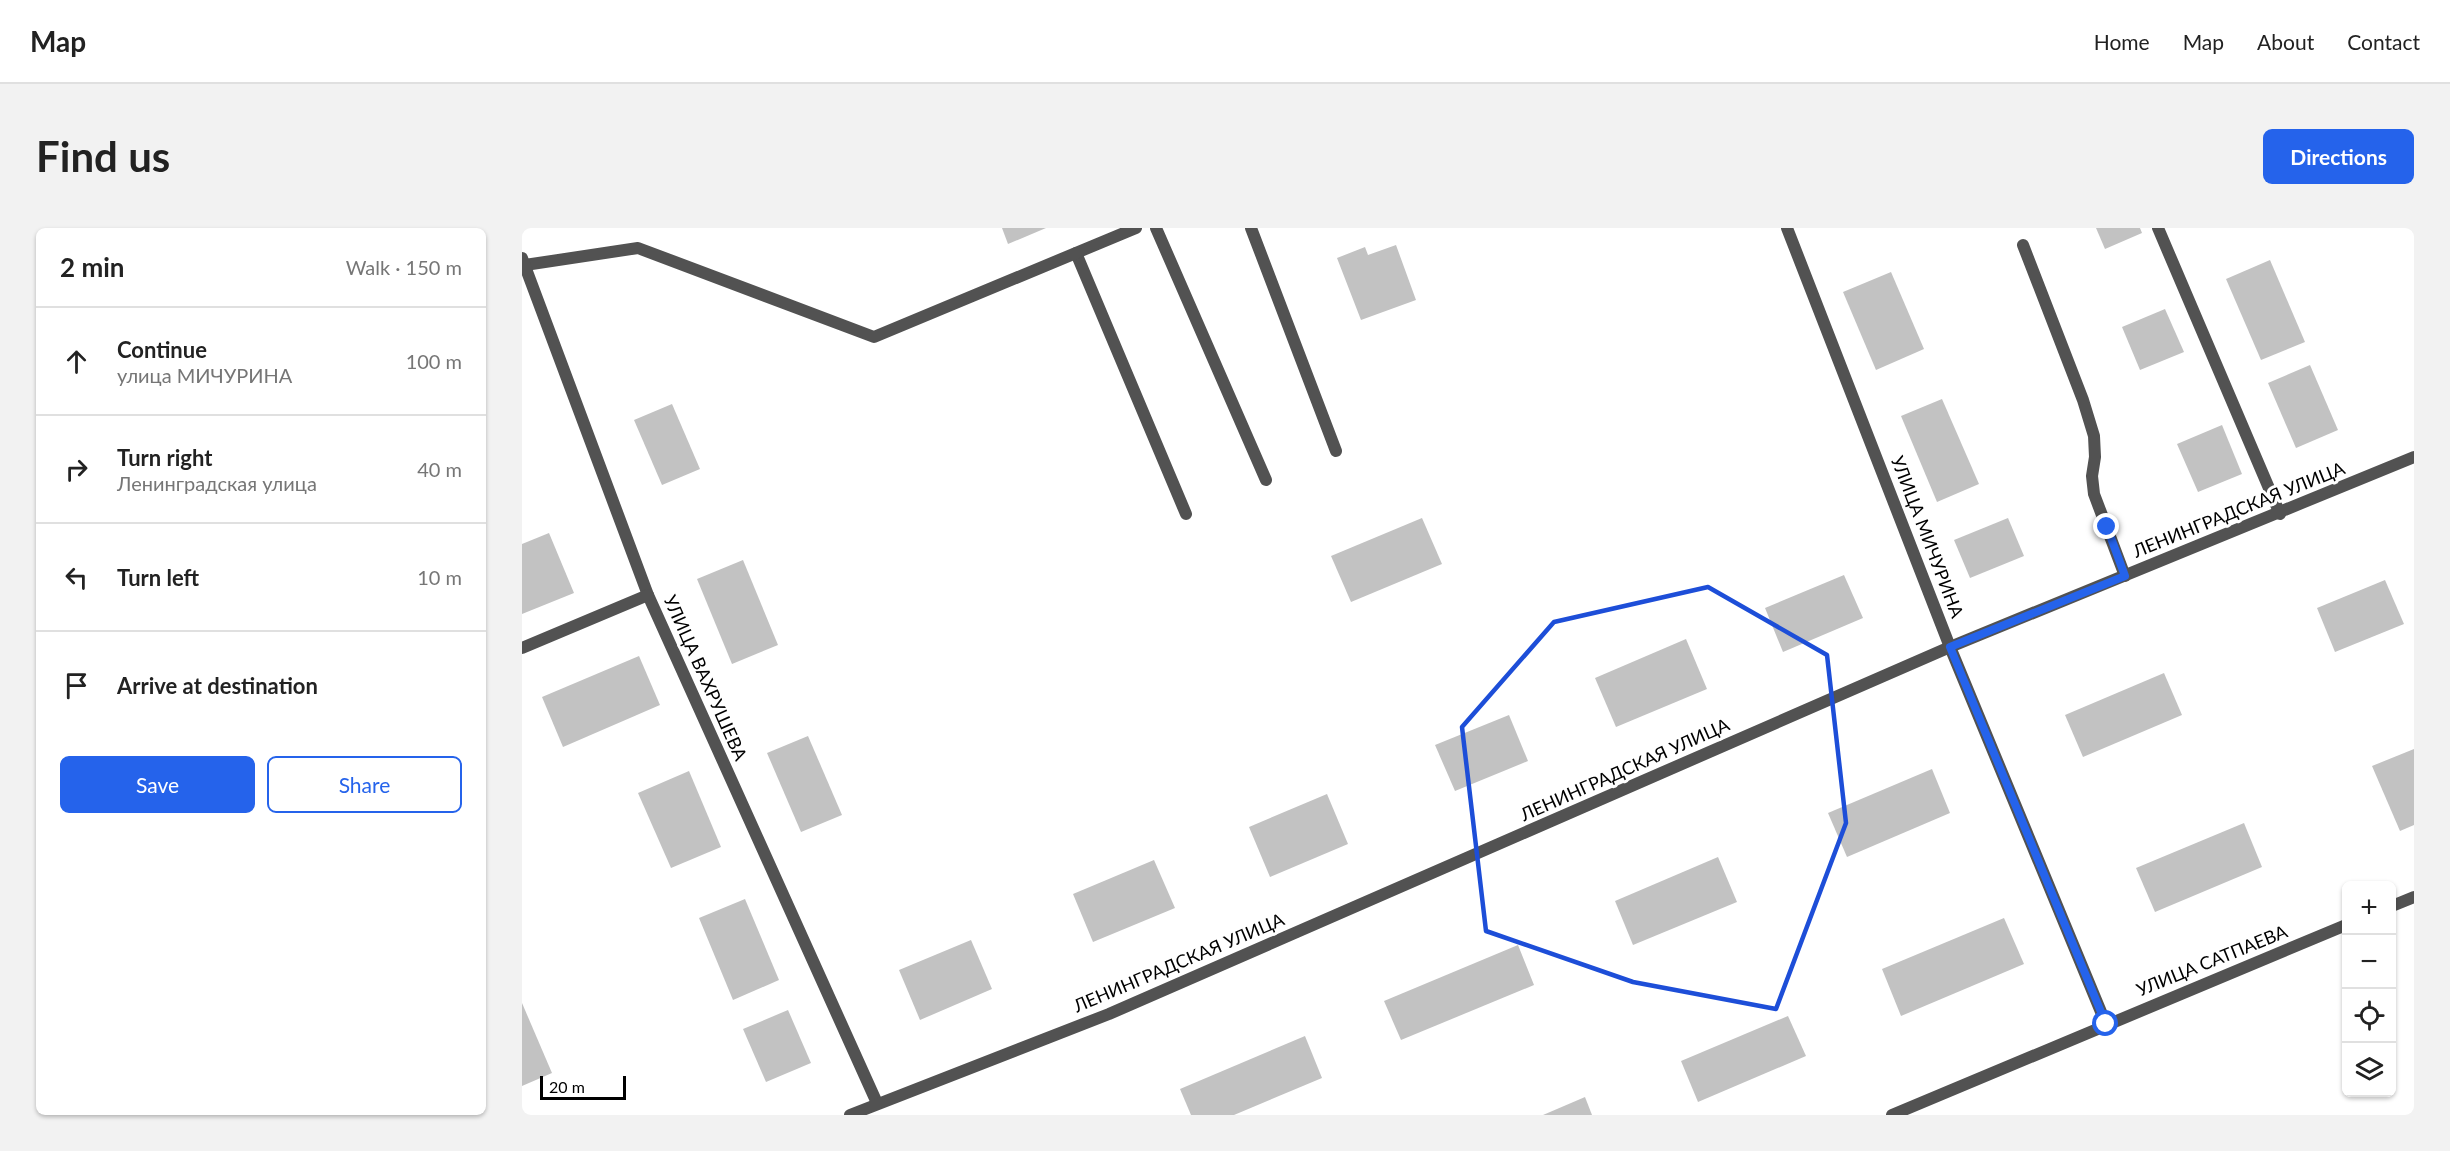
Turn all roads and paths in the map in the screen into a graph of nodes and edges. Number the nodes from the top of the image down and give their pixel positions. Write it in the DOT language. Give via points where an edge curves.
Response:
graph roads {
  1 [pos="1136,228"];
  2 [pos="1156,228"];
  3 [pos="1251,228"];
  4 [pos="1786,228"];
  5 [pos="2158,228"];
  6 [pos="2023,245"];
  7 [pos="1076,253"];
  8 [pos="523,261"];
  9 [pos="1336,451"];
  10 [pos="2414,457"];
  11 [pos="1266,480"];
  12 [pos="1186,514"];
  13 [pos="2280,514"];
  14 [pos="2125,576"];
  15 [pos="648,595"];
  16 [pos="1950,647"];
  17 [pos="522,648"];
  18 [pos="2414,897"];
  19 [pos="2396,904"];
  20 [pos="2342,927"];
  21 [pos="2106,1024"];
  22 [pos="880,1109"];
  23 [pos="850,1115"];
  24 [pos="1892,1115"];
  1 -- 7 [label="street"];
  2 -- 11 [label="street"];
  3 -- 9 [label="street"];
  4 -- 16 [label="street, УЛИЦА МИЧУРИНА"];
  5 -- 13 [label="street"];
  6 -- 14 [label="street" via="2083,400 2094,436 2094,494"];
  7 -- 8 [label="street" via="874,337 638,248"];
  7 -- 12 [label="street"];
  8 -- 15 [label="street, УЛИЦА ВАХРУШЕВА"];
  10 -- 13 [label="street, ЛЕНИНГРАДСКАЯ УЛИЦА"];
  13 -- 14 [label="street, ЛЕНИНГРАДСКАЯ УЛИЦА"];
  14 -- 16 [label="street, ЛЕНИНГРАДСКАЯ УЛИЦА"];
  15 -- 17 [label="street"];
  15 -- 22 [label="street, УЛИЦА ВАХРУШЕВА"];
  16 -- 21 [label="street, УЛИЦА МИЧУРИНА"];
  16 -- 22 [label="street, ЛЕНИНГРАДСКАЯ УЛИЦА" via="1109,1014"];
  18 -- 19 [label="street"];
  20 -- 21 [label="street, УЛИЦА САТПАЕВА"];
  21 -- 24 [label="street, УЛИЦА САТПАЕВА"];
  22 -- 23 [label="street, ЛЕНИНГРАДСКАЯ УЛИЦА"];
}
